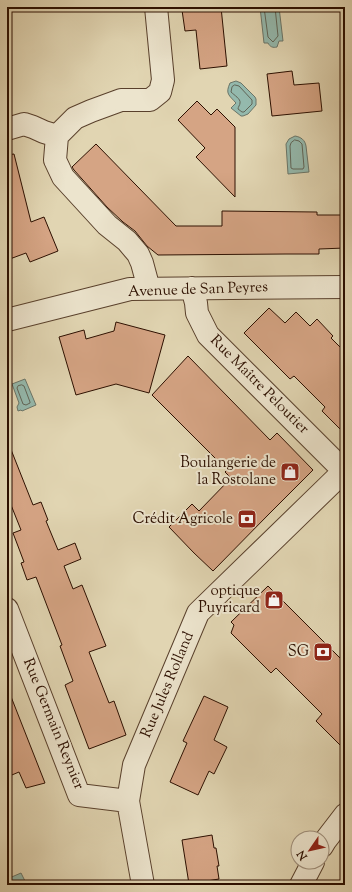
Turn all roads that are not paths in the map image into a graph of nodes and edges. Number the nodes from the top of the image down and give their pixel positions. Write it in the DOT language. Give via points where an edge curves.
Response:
graph roads {
  1 [pos="156,7"];
  2 [pos="7,129"];
  3 [pos="57,136"];
  4 [pos="345,287"];
  5 [pos="192,288"];
  6 [pos="149,289"];
  7 [pos="7,320"];
  8 [pos="344,472"];
  9 [pos="7,609"];
  10 [pos="128,800"];
  11 [pos="345,815"];
  12 [pos="330,834"];
  13 [pos="309,870"];
  14 [pos="144,885"];
  15 [pos="301,885"];
  1 -- 3 [label="street" via="163,80 160,92 150,100 121,100 91,111 75,118"];
  2 -- 3 [label="street" via="24,124"];
  3 -- 6 [label="street" via="55,160 63,177 138,254"];
  4 -- 5 [label="street, Avenue de San Peyres"];
  5 -- 6 [label="street, Avenue de San Peyres"];
  5 -- 8 [label="street, Rue Maître Peloutier" via="197,313 208,335"];
  6 -- 7 [label="street, Avenue de San Peyres" via="130,289"];
  8 -- 10 [label="street, Rue Jules Rolland" via="198,613 134,765"];
  9 -- 10 [label="street, Rue Germain Reynier" via="79,795"];
  10 -- 14 [label="street, Rue Jules Rolland"];
  11 -- 12 [label="street"];
  13 -- 15 [label="street"];
}
